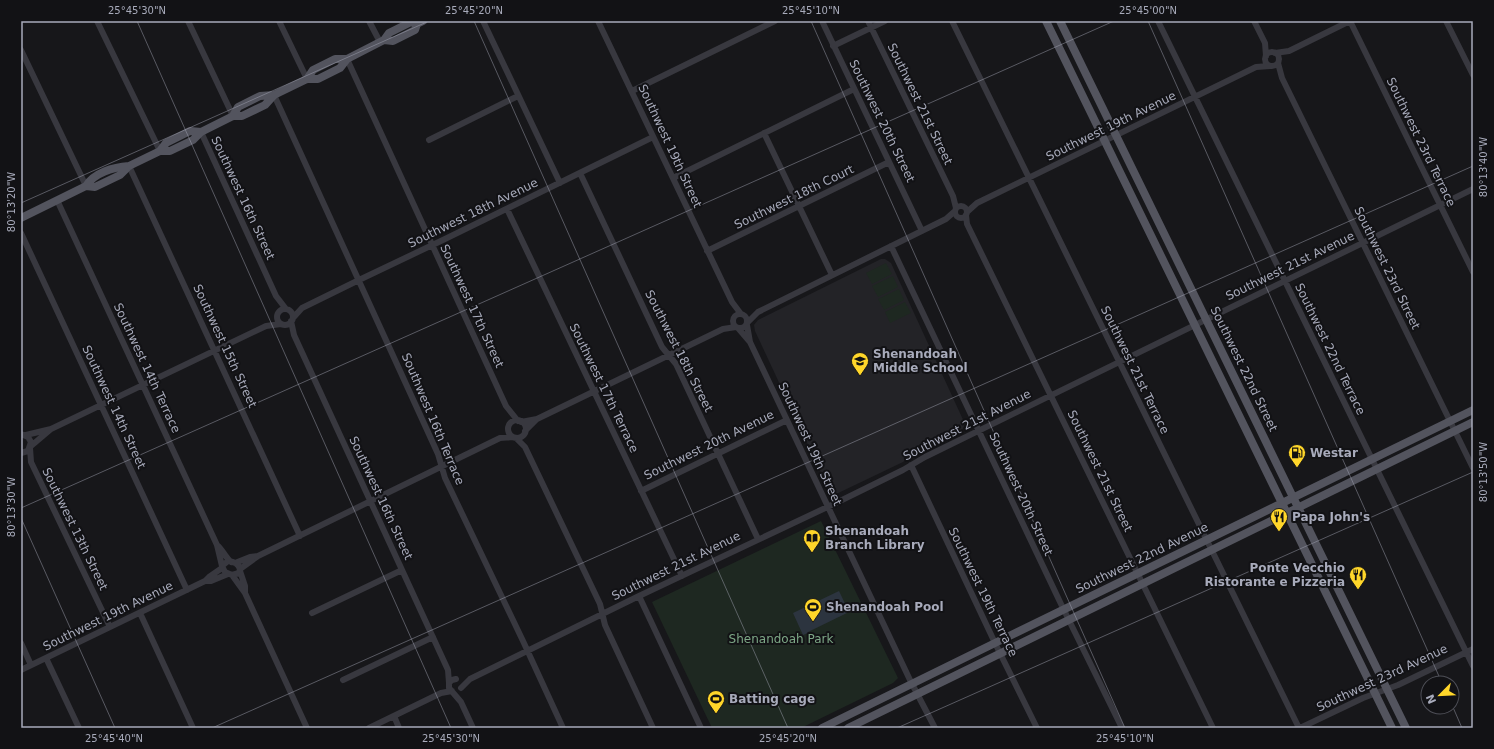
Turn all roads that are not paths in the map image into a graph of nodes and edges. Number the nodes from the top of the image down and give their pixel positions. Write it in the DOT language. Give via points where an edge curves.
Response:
graph roads {
  1 [pos="97,21"];
  2 [pos="188,21"];
  3 [pos="279,21"];
  4 [pos="369,21"];
  5 [pos="483,21"];
  6 [pos="598,21"];
  7 [pos="774,21"];
  8 [pos="822,21"];
  9 [pos="868,21"];
  10 [pos="885,21"];
  11 [pos="952,21"];
  12 [pos="1046,21"];
  13 [pos="1060,21"];
  14 [pos="1158,21"];
  15 [pos="1254,21"];
  16 [pos="1350,21"];
  17 [pos="1446,21"];
  18 [pos="420,22"];
  19 [pos="871,28"];
  20 [pos="382,41"];
  21 [pos="1265,43"];
  22 [pos="834,46"];
  23 [pos="21,50"];
  24 [pos="1289,51"];
  25 [pos="1274,53"];
  26 [pos="1266,57"];
  27 [pos="347,59"];
  28 [pos="1279,62"];
  29 [pos="1271,66"];
  30 [pos="1256,67"];
  31 [pos="1473,75"];
  32 [pos="1282,78"];
  33 [pos="306,79"];
  34 [pos="854,89"];
  35 [pos="632,91"];
  36 [pos="274,95"];
  37 [pos="518,96"];
  38 [pos="1195,97"];
  39 [pos="233,116"];
  40 [pos="201,132"];
  41 [pos="764,134"];
  42 [pos="1116,136"];
  43 [pos="653,137"];
  44 [pos="429,140"];
  45 [pos="1104,141"];
  46 [pos="160,151"];
  47 [pos="889,162"];
  48 [pos="129,166"];
  49 [pos="580,173"];
  50 [pos="673,178"];
  51 [pos="1029,178"];
  52 [pos="560,183"];
  53 [pos="86,186"];
  54 [pos="1473,189"];
  55 [pos="57,200"];
  56 [pos="799,206"];
  57 [pos="1440,206"];
  58 [pos="507,209"];
  59 [pos="961,212"];
  60 [pos="21,218"];
  61 [pos="922,231"];
  62 [pos="21,233"];
  63 [pos="1363,243"];
  64 [pos="432,245"];
  65 [pos="891,246"];
  66 [pos="707,251"];
  67 [pos="1473,272"];
  68 [pos="832,275"];
  69 [pos="359,280"];
  70 [pos="1285,281"];
  71 [pos="276,296"];
  72 [pos="732,302"];
  73 [pos="302,308"];
  74 [pos="287,309"];
  75 [pos="758,312"];
  76 [pos="278,314"];
  77 [pos="742,314"];
  78 [pos="734,318"];
  79 [pos="292,320"];
  80 [pos="1206,320"];
  81 [pos="282,324"];
  82 [pos="747,324"];
  83 [pos="1194,325"];
  84 [pos="266,326"];
  85 [pos="737,328"];
  86 [pos="723,329"];
  87 [pos="294,335"];
  88 [pos="750,342"];
  89 [pos="215,351"];
  90 [pos="669,356"];
  91 [pos="1120,362"];
  92 [pos="143,385"];
  93 [pos="594,393"];
  94 [pos="1051,395"];
  95 [pos="101,405"];
  96 [pos="508,409"];
  97 [pos="1473,410"];
  98 [pos="537,419"];
  99 [pos="787,420"];
  100 [pos="520,421"];
  101 [pos="1450,422"];
  102 [pos="1473,422"];
  103 [pos="509,426"];
  104 [pos="52,429"];
  105 [pos="979,431"];
  106 [pos="1455,431"];
  107 [pos="525,433"];
  108 [pos="23,434"];
  109 [pos="500,438"];
  110 [pos="514,438"];
  111 [pos="30,447"];
  112 [pos="525,447"];
  113 [pos="718,453"];
  114 [pos="21,454"];
  115 [pos="1372,459"];
  116 [pos="31,462"];
  117 [pos="442,466"];
  118 [pos="911,466"];
  119 [pos="1473,468"];
  120 [pos="1377,469"];
  121 [pos="640,491"];
  122 [pos="1293,498"];
  123 [pos="371,501"];
  124 [pos="1281,503"];
  125 [pos="828,506"];
  126 [pos="1298,508"];
  127 [pos="1286,513"];
  128 [pos="300,536"];
  129 [pos="758,539"];
  130 [pos="1206,540"];
  131 [pos="217,545"];
  132 [pos="1212,550"];
  133 [pos="258,556"];
  134 [pos="233,562"];
  135 [pos="222,567"];
  136 [pos="240,570"];
  137 [pos="402,570"];
  138 [pos="1138,573"];
  139 [pos="230,575"];
  140 [pos="682,576"];
  141 [pos="205,581"];
  142 [pos="1143,583"];
  143 [pos="187,590"];
  144 [pos="245,593"];
  145 [pos="639,596"];
  146 [pos="1064,609"];
  147 [pos="140,613"];
  148 [pos="312,613"];
  149 [pos="602,614"];
  150 [pos="1069,619"];
  151 [pos="110,627"];
  152 [pos="433,637"];
  153 [pos="21,643"];
  154 [pos="995,643"];
  155 [pos="1473,648"];
  156 [pos="528,651"];
  157 [pos="1466,652"];
  158 [pos="1000,653"];
  159 [pos="46,658"];
  160 [pos="31,665"];
  161 [pos="1473,666"];
  162 [pos="21,670"];
  163 [pos="448,670"];
  164 [pos="470,679"];
  165 [pos="343,680"];
  166 [pos="457,680"];
  167 [pos="449,683"];
  168 [pos="912,684"];
  169 [pos="460,689"];
  170 [pos="1387,689"];
  171 [pos="452,692"];
  172 [pos="441,693"];
  173 [pos="918,694"];
  174 [pos="1375,694"];
  175 [pos="461,702"];
  176 [pos="394,716"];
  177 [pos="826,727"];
  178 [pos="79,728"];
  179 [pos="193,728"];
  180 [pos="307,728"];
  181 [pos="369,728"];
  182 [pos="399,728"];
  183 [pos="473,728"];
  184 [pos="563,728"];
  185 [pos="653,728"];
  186 [pos="701,728"];
  187 [pos="848,728"];
  188 [pos="935,728"];
  189 [pos="1037,728"];
  190 [pos="1122,728"];
  191 [pos="1214,728"];
  192 [pos="1300,728"];
  193 [pos="1392,728"];
  194 [pos="1406,728"];
  1 -- 46 [label="street"];
  2 -- 39 [label="street"];
  3 -- 33 [label="street"];
  4 -- 20 [label="street"];
  5 -- 37 [label="street"];
  6 -- 35 [label="street, Southwest 19th Street"];
  7 -- 35 [label="street"];
  8 -- 22 [label="street, Southwest 20th Street"];
  9 -- 19 [label="street, Southwest 21st Street"];
  10 -- 19 [label="street"];
  11 -- 51 [label="street, Southwest 21st Terrace"];
  12 -- 45 [label="main road"];
  13 -- 42 [label="main road, Southwest 22nd Street"];
  14 -- 38 [label="street, Southwest 22nd Terrace"];
  15 -- 21 [label="street"];
  16 -- 24 [label="street"];
  16 -- 57 [label="street, Southwest 23rd Terrace"];
  17 -- 31 [label="street"];
  18 -- 20 [label="main road" via="415,30 404,36 393,41"];
  19 -- 22 [label="street"];
  19 -- 59 [label="street, Southwest 21st Street"];
  20 -- 27 [label="main road"];
  21 -- 25 [label="street"];
  21 -- 26 [label="street"];
  22 -- 34 [label="street, Southwest 20th Street"];
  23 -- 53 [label="street"];
  24 -- 25 [label="street"];
  24 -- 28 [label="street"];
  25 -- 26 [label="street" via="1269,53"];
  25 -- 28 [label="street" via="1278,56"];
  26 -- 29 [label="street" via="1266,63"];
  26 -- 30 [label="street, Southwest 19th Avenue"];
  27 -- 33 [label="main road" via="340,68 318,79"];
  27 -- 64 [label="street, Southwest 17th Street"];
  28 -- 29 [label="street"];
  28 -- 32 [label="street, Southwest 23rd Street"];
  29 -- 30 [label="street, Southwest 19th Avenue"];
  29 -- 32 [label="street, Southwest 23rd Street"];
  30 -- 38 [label="street, Southwest 19th Avenue"];
  32 -- 63 [label="street, Southwest 23rd Street"];
  33 -- 36 [label="main road"];
  34 -- 41 [label="street"];
  34 -- 47 [label="street, Southwest 20th Street"];
  35 -- 43 [label="street, Southwest 19th Street"];
  36 -- 39 [label="main road" via="260,108 242,116"];
  36 -- 69 [label="street, Southwest 16th Terrace"];
  37 -- 44 [label="street"];
  37 -- 52 [label="street"];
  38 -- 42 [label="street, Southwest 19th Avenue"];
  38 -- 70 [label="street, Southwest 22nd Terrace"];
  39 -- 40 [label="main road"];
  40 -- 46 [label="main road" via="188,143 170,151"];
  40 -- 71 [label="street, Southwest 16th Street"];
  41 -- 50 [label="street"];
  41 -- 56 [label="street"];
  42 -- 45 [label="street, Southwest 19th Avenue"];
  42 -- 80 [label="main road, Southwest 22nd Street"];
  43 -- 49 [label="street, Southwest 18th Avenue"];
  43 -- 50 [label="street, Southwest 19th Street"];
  45 -- 51 [label="street, Southwest 19th Avenue"];
  45 -- 83 [label="main road"];
  46 -- 48 [label="main road"];
  47 -- 56 [label="street, Southwest 18th Court"];
  47 -- 61 [label="street, Southwest 20th Street"];
  48 -- 53 [label="main road" via="120,175 96,187"];
  48 -- 89 [label="street, Southwest 15th Street"];
  49 -- 52 [label="street, Southwest 18th Avenue"];
  49 -- 90 [label="street, Southwest 18th Street" via="662,347"];
  50 -- 66 [label="street, Southwest 19th Street"];
  51 -- 59 [label="street, Southwest 19th Avenue"];
  51 -- 91 [label="street, Southwest 21st Terrace"];
  52 -- 58 [label="street, Southwest 18th Avenue"];
  53 -- 55 [label="main road"];
  54 -- 57 [label="street, Southwest 21st Avenue"];
  55 -- 60 [label="main road"];
  55 -- 92 [label="street, Southwest 14th Terrace"];
  56 -- 66 [label="street, Southwest 18th Court"];
  56 -- 68 [label="street"];
  57 -- 63 [label="street, Southwest 21st Avenue"];
  57 -- 67 [label="street, Southwest 23rd Terrace"];
  58 -- 64 [label="street, Southwest 18th Avenue"];
  58 -- 93 [label="street, Southwest 17th Terrace"];
  59 -- 61 [label="street, Southwest 19th Avenue"];
  59 -- 94 [label="street, Southwest 21st Street"];
  61 -- 65 [label="street, Southwest 19th Avenue"];
  62 -- 95 [label="street, Southwest 14th Street"];
  63 -- 70 [label="street, Southwest 21st Avenue"];
  63 -- 101 [label="street, Southwest 23rd Street"];
  64 -- 69 [label="street, Southwest 18th Avenue"];
  64 -- 96 [label="street, Southwest 17th Street"];
  65 -- 68 [label="street, Southwest 19th Avenue"];
  65 -- 105 [label="street, Southwest 20th Street"];
  66 -- 72 [label="street, Southwest 19th Street"];
  68 -- 75 [label="street, Southwest 19th Avenue"];
  69 -- 73 [label="street, Southwest 18th Avenue"];
  69 -- 117 [label="street, Southwest 16th Terrace"];
  70 -- 80 [label="street, Southwest 21st Avenue"];
  70 -- 115 [label="street, Southwest 22nd Terrace"];
  71 -- 74 [label="street, Southwest 16th Street"];
  71 -- 76 [label="street, Southwest 16th Street"];
  72 -- 77 [label="street, Southwest 19th Street"];
  72 -- 78 [label="street, Southwest 19th Street"];
  73 -- 74 [label="street, Southwest 18th Avenue"];
  73 -- 79 [label="street, Southwest 18th Avenue"];
  74 -- 76 [label="street"];
  74 -- 79 [label="street" via="292,313"];
  75 -- 77 [label="street, Southwest 19th Avenue"];
  75 -- 82 [label="street, Southwest 19th Avenue"];
  76 -- 81 [label="street" via="278,320"];
  76 -- 84 [label="street"];
  77 -- 78 [label="street"];
  77 -- 82 [label="street" via="747,318"];
  78 -- 85 [label="street"];
  78 -- 86 [label="street"];
  79 -- 81 [label="street"];
  79 -- 87 [label="street, Southwest 16th Street"];
  80 -- 83 [label="street, Southwest 21st Avenue"];
  80 -- 122 [label="main road, Southwest 22nd Street"];
  81 -- 84 [label="street"];
  81 -- 87 [label="street, Southwest 16th Street"];
  82 -- 85 [label="street" via="743,328"];
  82 -- 88 [label="street, Southwest 19th Street"];
  83 -- 91 [label="street, Southwest 21st Avenue"];
  83 -- 124 [label="main road"];
  84 -- 89 [label="street"];
  85 -- 86 [label="street"];
  85 -- 88 [label="street, Southwest 19th Street"];
  86 -- 90 [label="street"];
  87 -- 123 [label="street, Southwest 16th Street"];
  88 -- 99 [label="street, Southwest 19th Street"];
  89 -- 92 [label="street"];
  89 -- 128 [label="street, Southwest 15th Street"];
  90 -- 93 [label="street"];
  90 -- 113 [label="street, Southwest 18th Street" via="676,364"];
  91 -- 94 [label="street, Southwest 21st Avenue"];
  91 -- 130 [label="street, Southwest 21st Terrace"];
  92 -- 95 [label="street"];
  92 -- 131 [label="street, Southwest 14th Terrace"];
  93 -- 98 [label="street"];
  93 -- 121 [label="street, Southwest 17th Terrace"];
  94 -- 105 [label="street, Southwest 21st Avenue"];
  94 -- 138 [label="street, Southwest 21st Street"];
  95 -- 104 [label="street"];
  95 -- 143 [label="street, Southwest 14th Street"];
  96 -- 100 [label="street, Southwest 17th Street"];
  96 -- 103 [label="street, Southwest 17th Street"];
  97 -- 101 [label="main road, Southwest 22nd Avenue"];
  98 -- 100 [label="street"];
  98 -- 107 [label="street"];
  99 -- 113 [label="street, Southwest 20th Avenue"];
  99 -- 125 [label="street, Southwest 19th Street"];
  100 -- 103 [label="street" via="512,422"];
  100 -- 107 [label="street" via="525,426"];
  101 -- 106 [label="street, Southwest 23rd Street"];
  101 -- 115 [label="main road, Southwest 22nd Avenue"];
  102 -- 106 [label="main road, Southwest 22nd Avenue"];
  103 -- 109 [label="street"];
  103 -- 110 [label="street" via="509,433"];
  104 -- 108 [label="street"];
  104 -- 111 [label="street"];
  105 -- 118 [label="street, Southwest 21st Avenue"];
  105 -- 146 [label="street, Southwest 20th Street"];
  106 -- 119 [label="street, Southwest 23rd Street"];
  106 -- 120 [label="main road, Southwest 22nd Avenue"];
  107 -- 110 [label="street" via="522,437"];
  107 -- 112 [label="street"];
  108 -- 111 [label="street" via="30,440"];
  109 -- 110 [label="street"];
  109 -- 117 [label="street"];
  110 -- 112 [label="street"];
  111 -- 114 [label="street"];
  111 -- 116 [label="street, Southwest 13th Street"];
  112 -- 149 [label="street" via="600,604"];
  113 -- 121 [label="street, Southwest 20th Avenue"];
  113 -- 129 [label="street, Southwest 18th Street"];
  114 -- 116 [label="street, Southwest 13th Street"];
  115 -- 120 [label="street, Southwest 22nd Terrace"];
  115 -- 122 [label="main road, Southwest 22nd Avenue"];
  116 -- 151 [label="street, Southwest 13th Street"];
  117 -- 123 [label="street"];
  117 -- 156 [label="street, Southwest 16th Terrace" via="445,478"];
  118 -- 125 [label="street, Southwest 21st Avenue"];
  118 -- 154 [label="street, Southwest 19th Terrace"];
  120 -- 126 [label="main road, Southwest 22nd Avenue"];
  120 -- 157 [label="street, Southwest 22nd Terrace"];
  121 -- 140 [label="street, Southwest 17th Terrace"];
  122 -- 124 [label="main road, Southwest 22nd Avenue"];
  122 -- 126 [label="main road, Southwest 22nd Street"];
  123 -- 128 [label="street"];
  123 -- 137 [label="street, Southwest 16th Street"];
  124 -- 127 [label="main road"];
  124 -- 130 [label="main road, Southwest 22nd Avenue"];
  125 -- 129 [label="street, Southwest 21st Avenue"];
  125 -- 168 [label="street, Southwest 19th Street"];
  126 -- 127 [label="main road, Southwest 22nd Avenue"];
  126 -- 170 [label="main road, Southwest 22nd Street"];
  127 -- 132 [label="main road, Southwest 22nd Avenue"];
  127 -- 174 [label="main road"];
  128 -- 133 [label="street"];
  129 -- 140 [label="street, Southwest 21st Avenue"];
  130 -- 132 [label="street, Southwest 21st Terrace"];
  130 -- 138 [label="main road, Southwest 22nd Avenue"];
  131 -- 134 [label="street, Southwest 14th Terrace"];
  131 -- 135 [label="street, Southwest 14th Terrace"];
  132 -- 142 [label="main road, Southwest 22nd Avenue"];
  132 -- 192 [label="street, Southwest 21st Terrace"];
  133 -- 134 [label="street"];
  133 -- 136 [label="street"];
  134 -- 135 [label="street, Southwest 19th Avenue" via="226,562"];
  134 -- 136 [label="street, Southwest 14th Terrace"];
  135 -- 139 [label="street"];
  135 -- 141 [label="street, Southwest 19th Avenue"];
  136 -- 139 [label="street, Southwest 19th Avenue" via="237,575"];
  136 -- 144 [label="street"];
  137 -- 148 [label="street"];
  137 -- 152 [label="street, Southwest 16th Street"];
  138 -- 142 [label="street, Southwest 21st Street"];
  138 -- 146 [label="main road, Southwest 22nd Avenue"];
  139 -- 141 [label="street, Southwest 19th Avenue"];
  139 -- 144 [label="street"];
  140 -- 145 [label="street, Southwest 21st Avenue"];
  141 -- 143 [label="street, Southwest 19th Avenue"];
  142 -- 150 [label="main road, Southwest 22nd Avenue"];
  142 -- 191 [label="street, Southwest 21st Street"];
  143 -- 147 [label="street, Southwest 19th Avenue"];
  144 -- 180 [label="street"];
  145 -- 149 [label="street, Southwest 21st Avenue"];
  145 -- 186 [label="street"];
  146 -- 150 [label="street, Southwest 20th Street"];
  146 -- 154 [label="main road, Southwest 22nd Avenue"];
  147 -- 151 [label="street, Southwest 19th Avenue"];
  147 -- 179 [label="street"];
  149 -- 156 [label="street, Southwest 21st Avenue"];
  149 -- 185 [label="street"];
  150 -- 158 [label="main road, Southwest 22nd Avenue"];
  150 -- 190 [label="street, Southwest 20th Street"];
  151 -- 159 [label="street, Southwest 19th Avenue"];
  152 -- 163 [label="street, Southwest 16th Street"];
  152 -- 165 [label="street"];
  153 -- 160 [label="street"];
  154 -- 158 [label="street, Southwest 19th Terrace"];
  154 -- 168 [label="main road, Southwest 22nd Avenue"];
  155 -- 157 [label="street, Southwest 23rd Avenue"];
  156 -- 164 [label="street, Southwest 21st Avenue"];
  156 -- 184 [label="street, Southwest 16th Terrace"];
  157 -- 161 [label="street, Southwest 22nd Terrace"];
  157 -- 170 [label="street, Southwest 23rd Avenue"];
  158 -- 173 [label="main road, Southwest 22nd Avenue"];
  158 -- 189 [label="street, Southwest 19th Terrace"];
  159 -- 160 [label="street, Southwest 19th Avenue"];
  159 -- 178 [label="street"];
  160 -- 162 [label="street, Southwest 19th Avenue"];
  163 -- 166 [label="street, Southwest 16th Street"];
  163 -- 167 [label="street, Southwest 16th Street"];
  164 -- 166 [label="street, Southwest 21st Avenue"];
  164 -- 169 [label="street, Southwest 21st Avenue"];
  166 -- 167 [label="street"];
  166 -- 169 [label="street" via="461,684"];
  167 -- 171 [label="street"];
  167 -- 172 [label="street"];
  168 -- 173 [label="street, Southwest 19th Street"];
  168 -- 177 [label="main road, Southwest 22nd Avenue"];
  169 -- 171 [label="street"];
  169 -- 175 [label="street"];
  170 -- 174 [label="street, Southwest 23rd Avenue"];
  170 -- 194 [label="main road, Southwest 22nd Street"];
  171 -- 172 [label="street"];
  171 -- 175 [label="street"];
  172 -- 176 [label="street"];
  173 -- 187 [label="main road, Southwest 22nd Avenue"];
  173 -- 188 [label="street, Southwest 19th Street"];
  174 -- 192 [label="street, Southwest 23rd Avenue"];
  174 -- 193 [label="main road"];
  175 -- 183 [label="street"];
  176 -- 181 [label="street"];
  176 -- 182 [label="street"];
}
